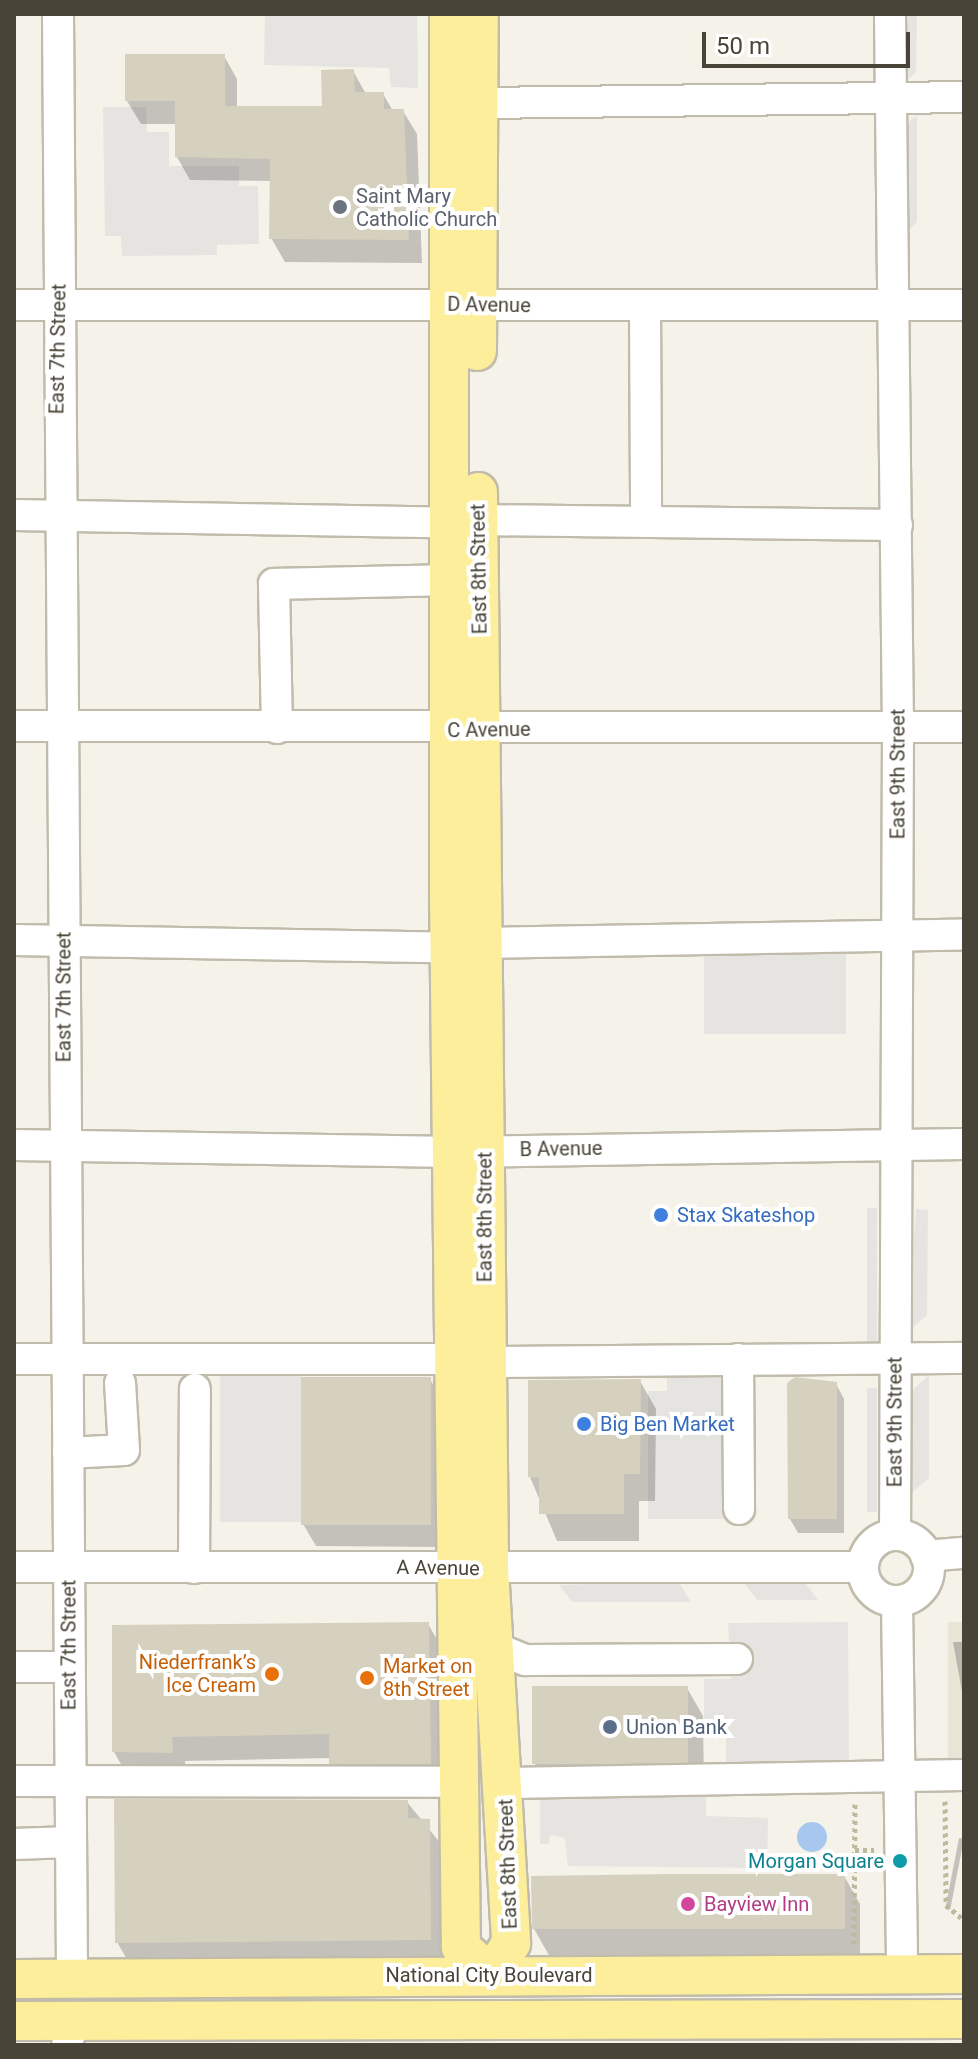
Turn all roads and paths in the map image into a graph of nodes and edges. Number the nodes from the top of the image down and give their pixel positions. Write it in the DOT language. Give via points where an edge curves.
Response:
graph roads {
  1 [pos="58,14"];
  2 [pos="449,14"];
  3 [pos="479,14"];
  4 [pos="890,14"];
  5 [pos="891,97"];
  6 [pos="964,97"];
  7 [pos="480,103"];
  8 [pos="14,305"];
  9 [pos="59,305"];
  10 [pos="464,305"];
  11 [pos="964,305"];
  12 [pos="645,306"];
  13 [pos="891,306"];
  14 [pos="14,515"];
  15 [pos="56,515"];
  16 [pos="465,522"];
  17 [pos="646,522"];
  18 [pos="897,525"];
  19 [pos="451,580"];
  20 [pos="14,726"];
  21 [pos="58,727"];
  22 [pos="964,727"];
  23 [pos="277,728"];
  24 [pos="898,728"];
  25 [pos="466,730"];
  26 [pos="964,935"];
  27 [pos="898,936"];
  28 [pos="14,940"];
  29 [pos="64,940"];
  30 [pos="466,946"];
  31 [pos="898,1144"];
  32 [pos="964,1144"];
  33 [pos="14,1145"];
  34 [pos="65,1145"];
  35 [pos="471,1151"];
  36 [pos="67,1358"];
  37 [pos="964,1358"];
  38 [pos="14,1359"];
  39 [pos="738,1359"];
  40 [pos="895,1360"];
  41 [pos="472,1361"];
  42 [pos="120,1383"];
  43 [pos="195,1389"];
  44 [pos="68,1453"];
  45 [pos="739,1509"];
  46 [pos="895,1535"];
  47 [pos="964,1553"];
  48 [pos="926,1556"];
  49 [pos="69,1566"];
  50 [pos="14,1567"];
  51 [pos="863,1567"];
  52 [pos="194,1568"];
  53 [pos="474,1568"];
  54 [pos="897,1601"];
  55 [pos="493,1647"];
  56 [pos="737,1659"];
  57 [pos="14,1667"];
  58 [pos="69,1667"];
  59 [pos="898,1776"];
  60 [pos="70,1780"];
  61 [pos="14,1781"];
  62 [pos="459,1782"];
  63 [pos="504,1783"];
  64 [pos="955,1784"];
  65 [pos="855,1794"];
  66 [pos="71,1842"];
  67 [pos="14,1844"];
  68 [pos="964,1920"];
  69 [pos="843,1944"];
  70 [pos="902,1965"];
  71 [pos="964,1974"];
  72 [pos="491,1975"];
  73 [pos="207,1978"];
  74 [pos="14,1979"];
  75 [pos="72,1979"];
  76 [pos="14,2008"];
  77 [pos="964,2019"];
  78 [pos="14,2021"];
  79 [pos="70,2033"];
  80 [pos="492,2033"];
  1 -- 9 [label="street, East 7th Street"];
  2 -- 10 [label="main road, East 8th Street"];
  3 -- 7 [label="main road, East 8th Street"];
  4 -- 5 [label="street, East 9th Street"];
  5 -- 6 [label="street"];
  5 -- 7 [label="street"];
  5 -- 13 [label="street, East 9th Street"];
  7 -- 10 [label="main road, East 8th Street"];
  8 -- 9 [label="street, D Avenue"];
  9 -- 10 [label="street, D Avenue"];
  9 -- 15 [label="street, East 7th Street"];
  10 -- 12 [label="street, D Avenue"];
  10 -- 16 [label="main road, East 8th Street"];
  11 -- 13 [label="street, D Avenue"];
  12 -- 13 [label="street, D Avenue"];
  12 -- 17 [label="street"];
  13 -- 18 [label="street, East 9th Street"];
  14 -- 15 [label="street"];
  15 -- 16 [label="street"];
  15 -- 21 [label="street, East 7th Street"];
  16 -- 17 [label="street"];
  16 -- 19 [label="main road, East 8th Street"];
  16 -- 25 [label="main road, East 8th Street"];
  17 -- 18 [label="street"];
  18 -- 24 [label="street, East 9th Street"];
  19 -- 23 [label="street" via="274,584"];
  19 -- 25 [label="main road, East 8th Street"];
  20 -- 21 [label="street, C Avenue"];
  21 -- 23 [label="street, C Avenue"];
  21 -- 29 [label="street, East 7th Street"];
  22 -- 24 [label="street, C Avenue"];
  23 -- 25 [label="street, C Avenue"];
  24 -- 25 [label="street, C Avenue"];
  24 -- 27 [label="street, East 9th Street"];
  25 -- 30 [label="main road, East 8th Street"];
  26 -- 27 [label="street"];
  27 -- 30 [label="street"];
  27 -- 31 [label="street, East 9th Street"];
  28 -- 29 [label="street"];
  29 -- 30 [label="street"];
  29 -- 34 [label="street, East 7th Street"];
  30 -- 35 [label="main road, East 8th Street"];
  31 -- 32 [label="street, B Avenue"];
  31 -- 35 [label="street, B Avenue"];
  31 -- 40 [label="street, East 9th Street"];
  33 -- 34 [label="street, B Avenue"];
  34 -- 35 [label="street, B Avenue"];
  34 -- 36 [label="street, East 7th Street"];
  35 -- 41 [label="main road, East 8th Street"];
  36 -- 38 [label="street"];
  36 -- 41 [label="street"];
  36 -- 44 [label="street, East 7th Street"];
  37 -- 40 [label="street"];
  39 -- 40 [label="street"];
  39 -- 41 [label="street"];
  39 -- 45 [label="street"];
  40 -- 46 [label="street, East 9th Street"];
  41 -- 53 [label="main road, East 8th Street"];
  42 -- 44 [label="street" via="124,1450"];
  43 -- 52 [label="street"];
  44 -- 49 [label="street, East 7th Street"];
  46 -- 48 [label="street" via="914,1541"];
  46 -- 51 [label="street" via="876,1541"];
  47 -- 48 [label="street"];
  48 -- 54 [label="street" via="923,1586"];
  49 -- 50 [label="street, A Avenue"];
  49 -- 52 [label="street, A Avenue"];
  49 -- 58 [label="street, East 7th Street"];
  51 -- 53 [label="street, A Avenue"];
  51 -- 54 [label="street" via="876,1595"];
  52 -- 53 [label="street, A Avenue"];
  53 -- 55 [label="main road, East 8th Street"];
  53 -- 62 [label="main road, East 8th Street"];
  54 -- 59 [label="street"];
  55 -- 56 [label="street" via="525,1660"];
  55 -- 63 [label="main road, East 8th Street"];
  57 -- 58 [label="street"];
  58 -- 60 [label="street, East 7th Street"];
  59 -- 63 [label="street"];
  59 -- 64 [label="street"];
  59 -- 70 [label="street"];
  60 -- 61 [label="street"];
  60 -- 62 [label="street"];
  60 -- 66 [label="street, East 7th Street"];
  62 -- 72 [label="main road, East 8th Street" via="461,1947"];
  63 -- 72 [label="main road, East 8th Street" via="511,1943"];
  64 -- 68 [label="path" via="946,1905"];
  65 -- 69 [label="path" via="855,1944"];
  66 -- 67 [label="street"];
  66 -- 75 [label="street, East 7th Street"];
  71 -- 72 [label="main road, National City Boulevard"];
  72 -- 73 [label="main road, National City Boulevard"];
  72 -- 80 [label="main road"];
  73 -- 75 [label="main road, National City Boulevard"];
  73 -- 79 [label="main road" via="171,2002 81,2002"];
  74 -- 75 [label="main road, National City Boulevard"];
  75 -- 76 [label="main road" via="44,2004"];
  77 -- 80 [label="main road"];
  78 -- 79 [label="main road"];
  79 -- 80 [label="main road"];
}
